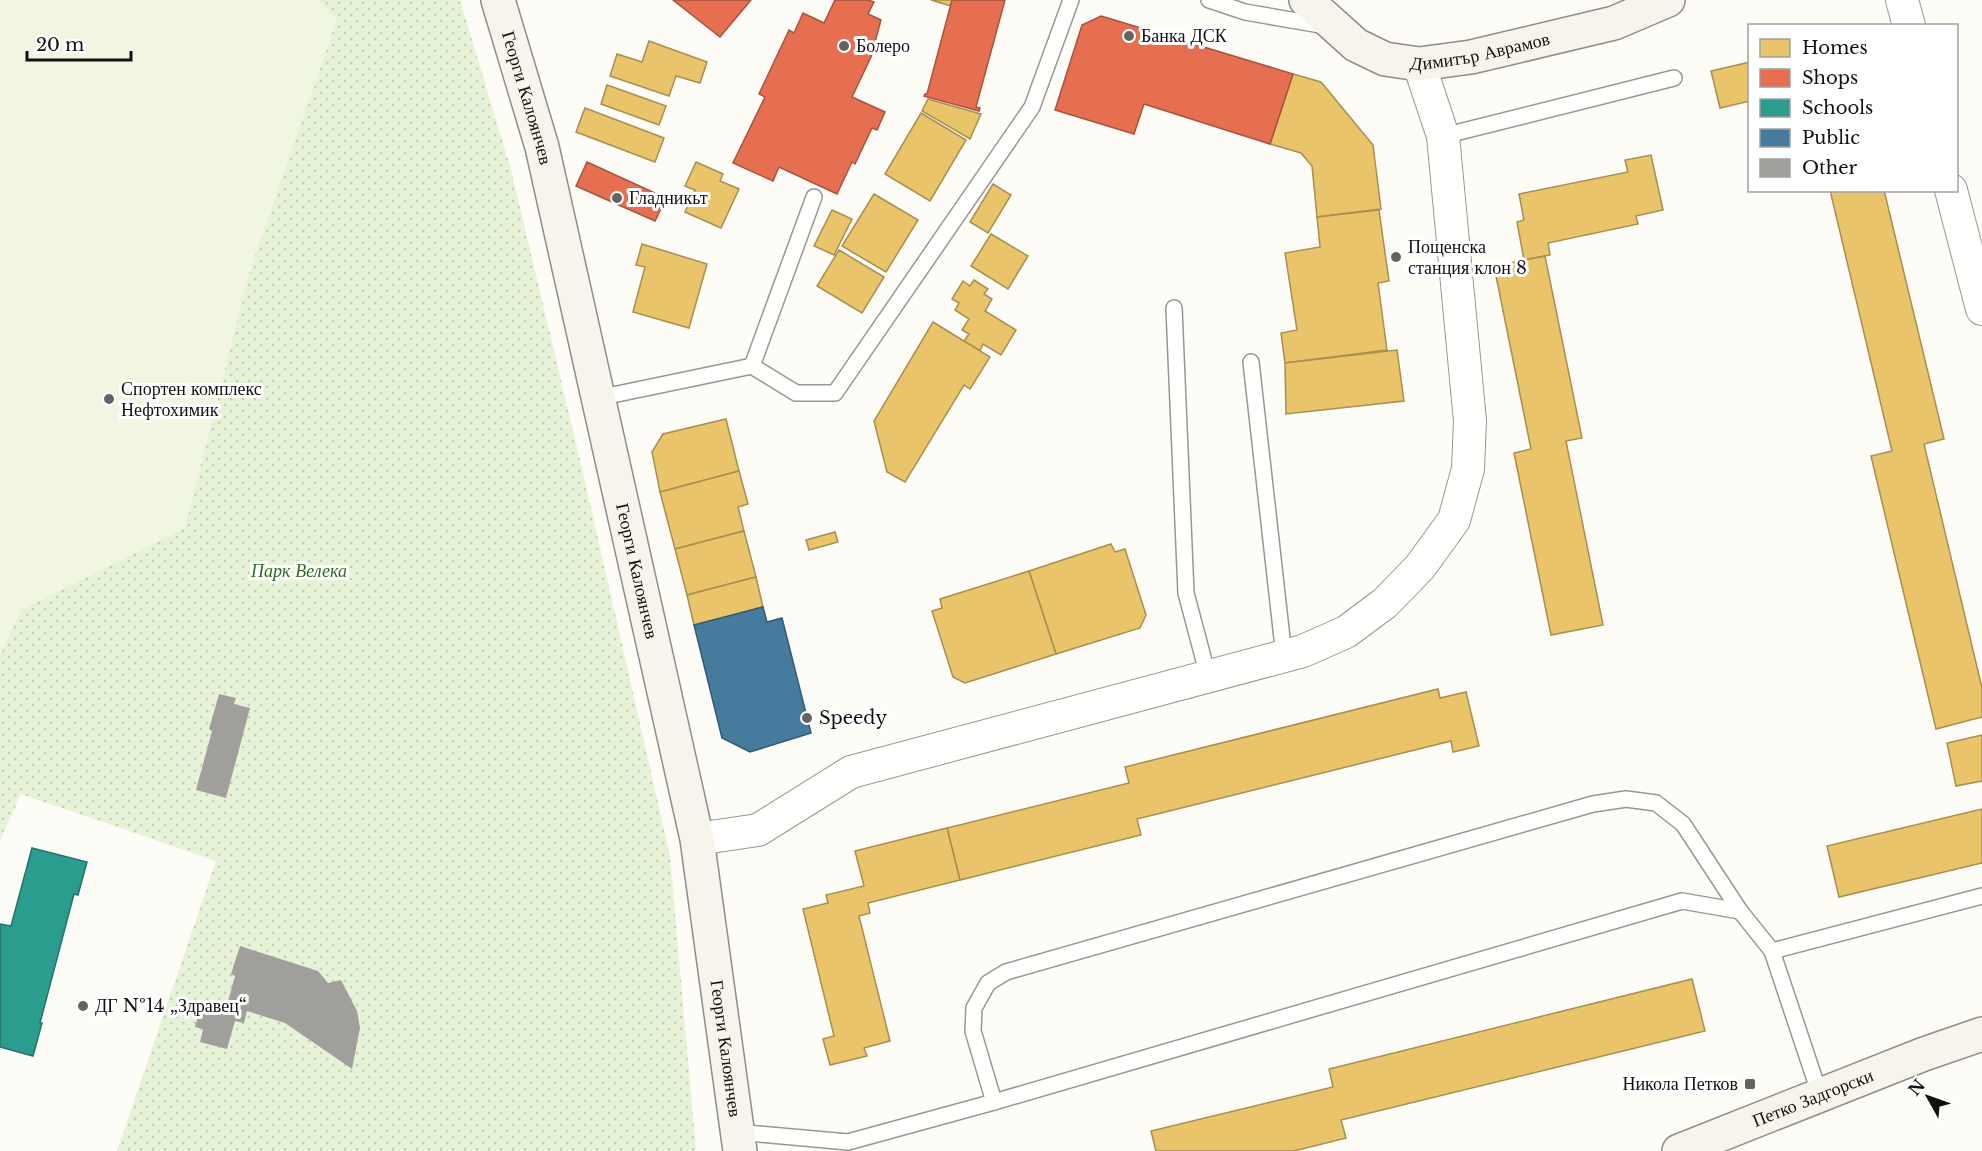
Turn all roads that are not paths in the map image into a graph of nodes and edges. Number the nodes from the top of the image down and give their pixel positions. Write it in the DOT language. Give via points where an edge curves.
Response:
graph roads {
  1 [pos="498,0"];
  2 [pos="1071,0"];
  3 [pos="1209,0"];
  4 [pos="1306,0"];
  5 [pos="1668,0"];
  6 [pos="1902,0"];
  7 [pos="1241,6"];
  8 [pos="1908,24"];
  9 [pos="1335,28"];
  10 [pos="1419,64"];
  11 [pos="1674,78"];
  12 [pos="1443,136"];
  13 [pos="1953,192"];
  14 [pos="814,197"];
  15 [pos="1174,308"];
  16 [pos="1982,309"];
  17 [pos="1251,362"];
  18 [pos="752,366"];
  19 [pos="598,398"];
  20 [pos="1284,656"];
  21 [pos="1208,676"];
  22 [pos="697,839"];
  23 [pos="1982,896"];
  24 [pos="1740,911"];
  25 [pos="1772,951"];
  26 [pos="1982,1034"];
  27 [pos="1820,1095"];
  28 [pos="994,1102"];
  29 [pos="739,1141"];
  30 [pos="1681,1151"];
  1 -- 19 [label="street, Георги Калоянчев" via="542,147"];
  2 -- 18 [label="lane" via="1032,107 835,393 796,393"];
  3 -- 7 [label="lane"];
  4 -- 9 [label="street, Димитър Аврамов"];
  5 -- 10 [label="street, Димитър Аврамов" via="1614,22 1568,34 1471,57"];
  6 -- 8 [label="street"];
  7 -- 9 [label="lane"];
  9 -- 10 [label="street, Димитър Аврамов" via="1356,45 1385,59"];
  10 -- 12 [label="street"];
  11 -- 12 [label="lane"];
  12 -- 20 [label="street" via="1470,421 1468,469 1454,520 1420,567 1385,603 1346,632"];
  13 -- 16 [label="street"];
  14 -- 18 [label="lane"];
  15 -- 21 [label="lane" via="1186,593"];
  17 -- 20 [label="lane"];
  18 -- 19 [label="lane"];
  19 -- 22 [label="street, Георги Калоянчев"];
  20 -- 21 [label="street"];
  21 -- 22 [label="street" via="851,772 758,830"];
  22 -- 29 [label="street, Георги Калоянчев"];
  23 -- 25 [label="lane"];
  24 -- 25 [label="lane"];
  24 -- 28 [label="lane" via="1682,901"];
  24 -- 28 [label="lane" via="1683,824 1656,803 1626,799 1593,804 1006,972 988,983 974,1008 973,1031"];
  25 -- 27 [label="lane"];
  26 -- 27 [label="street, Петко Задгорски"];
  27 -- 30 [label="street, Петко Задгорски"];
  28 -- 29 [label="lane" via="848,1142"];
}
